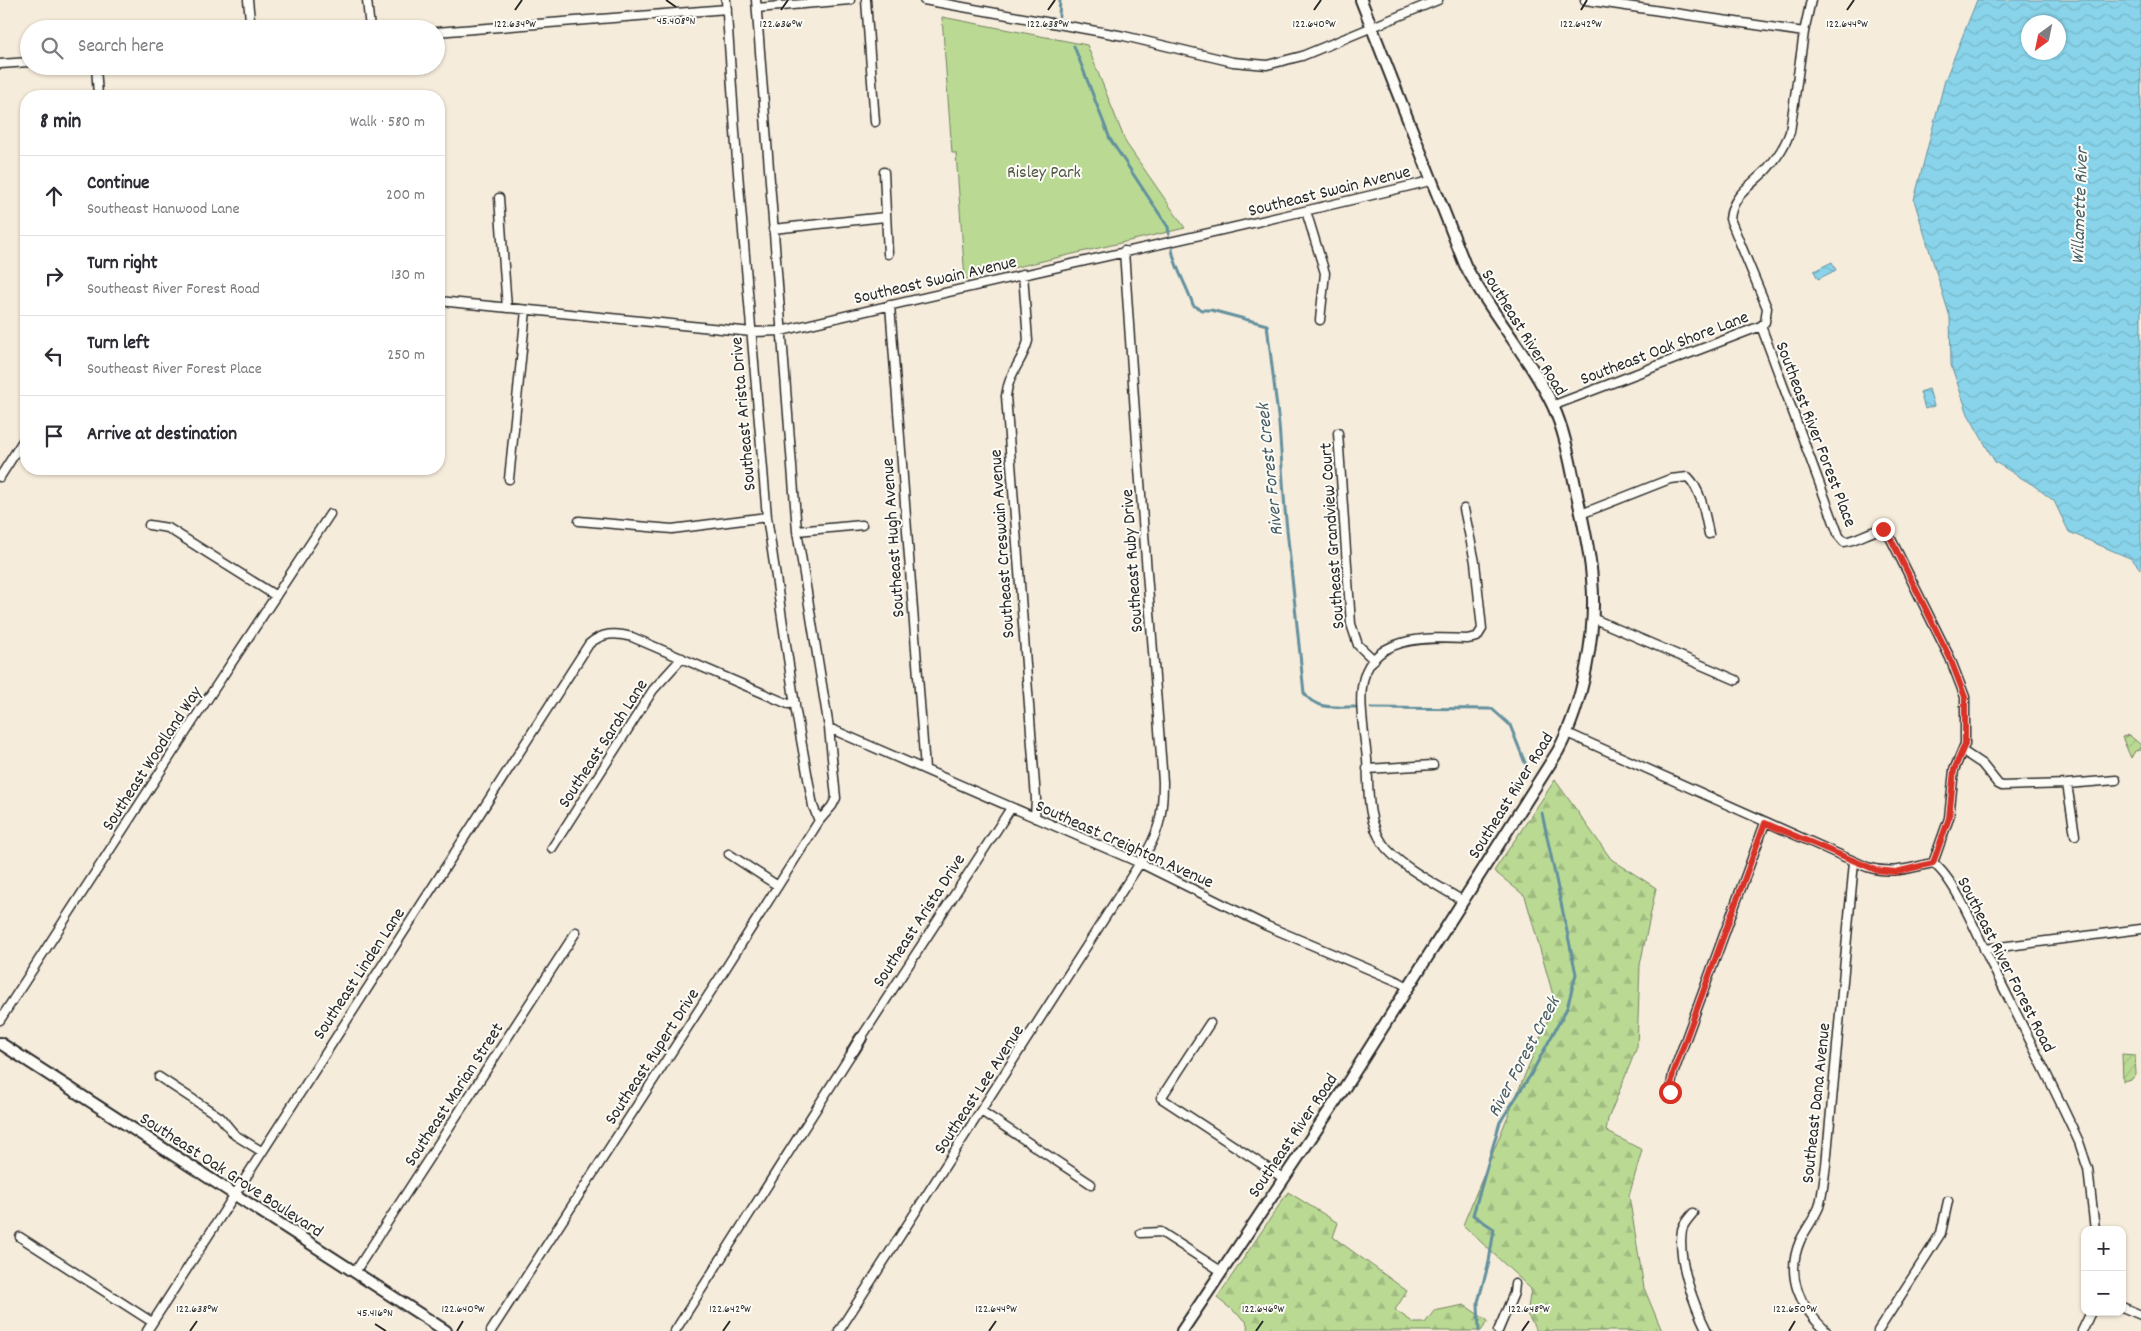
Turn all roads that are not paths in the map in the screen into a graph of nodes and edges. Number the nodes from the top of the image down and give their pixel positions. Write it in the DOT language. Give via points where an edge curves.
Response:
graph roads {
  1 [pos="248,0"];
  2 [pos="368,0"];
  3 [pos="726,0"];
  4 [pos="850,0"];
  5 [pos="866,0"];
  6 [pos="924,0"];
  7 [pos="1360,0"];
  8 [pos="1438,0"];
  9 [pos="1585,0"];
  10 [pos="1811,0"];
  11 [pos="756,4"];
  12 [pos="727,9"];
  13 [pos="250,20"];
  14 [pos="369,20"];
  15 [pos="1371,28"];
  16 [pos="445,31"];
  17 [pos="1804,32"];
  18 [pos="20,63"];
  19 [pos="0,64"];
  20 [pos="97,75"];
  21 [pos="98,90"];
  22 [pos="875,122"];
  23 [pos="884,172"];
  24 [pos="1430,180"];
  25 [pos="498,198"];
  26 [pos="1306,211"];
  27 [pos="885,217"];
  28 [pos="773,229"];
  29 [pos="1124,251"];
  30 [pos="888,254"];
  31 [pos="1023,274"];
  32 [pos="445,302"];
  33 [pos="890,305"];
  34 [pos="507,308"];
  35 [pos="526,310"];
  36 [pos="1320,320"];
  37 [pos="1761,326"];
  38 [pos="781,331"];
  39 [pos="752,332"];
  40 [pos="1552,406"];
  41 [pos="1338,432"];
  42 [pos="20,445"];
  43 [pos="0,477"];
  44 [pos="509,479"];
  45 [pos="1464,508"];
  46 [pos="330,514"];
  47 [pos="1581,514"];
  48 [pos="767,518"];
  49 [pos="579,521"];
  50 [pos="149,525"];
  51 [pos="862,525"];
  52 [pos="797,531"];
  53 [pos="1709,534"];
  54 [pos="276,596"];
  55 [pos="1592,618"];
  56 [pos="682,658"];
  57 [pos="1374,660"];
  58 [pos="1736,680"];
  59 [pos="795,703"];
  60 [pos="829,728"];
  61 [pos="1567,733"];
  62 [pos="1964,752"];
  63 [pos="1433,765"];
  64 [pos="925,769"];
  65 [pos="1367,769"];
  66 [pos="2116,780"];
  67 [pos="2067,784"];
  68 [pos="1011,808"];
  69 [pos="1035,818"];
  70 [pos="819,821"];
  71 [pos="1765,823"];
  72 [pos="2075,835"];
  73 [pos="552,848"];
  74 [pos="729,854"];
  75 [pos="1854,862"];
  76 [pos="1140,863"];
  77 [pos="1933,863"];
  78 [pos="778,886"];
  79 [pos="1464,901"];
  80 [pos="2141,929"];
  81 [pos="576,932"];
  82 [pos="1984,949"];
  83 [pos="1408,987"];
  84 [pos="0,1020"];
  85 [pos="1210,1023"];
  86 [pos="861,1038"];
  87 [pos="0,1043"];
  88 [pos="853,1051"];
  89 [pos="159,1077"];
  90 [pos="1670,1092"];
  91 [pos="981,1112"];
  92 [pos="261,1151"];
  93 [pos="1283,1178"];
  94 [pos="1091,1184"];
  95 [pos="233,1194"];
  96 [pos="1948,1201"];
  97 [pos="1693,1213"];
  98 [pos="2095,1226"];
  99 [pos="1141,1233"];
  100 [pos="20,1237"];
  101 [pos="1221,1271"];
  102 [pos="354,1272"];
  103 [pos="1515,1284"];
  104 [pos="2126,1309"];
  105 [pos="2141,1315"];
  106 [pos="2089,1316"];
  107 [pos="152,1322"];
  108 [pos="147,1331"];
  109 [pos="446,1331"];
  110 [pos="491,1331"];
  111 [pos="675,1331"];
  112 [pos="839,1331"];
  113 [pos="1182,1331"];
  114 [pos="1498,1331"];
  115 [pos="1707,1331"];
  116 [pos="1826,1331"];
  117 [pos="1878,1331"];
  118 [pos="2082,1331"];
  1 -- 13 [label="street"];
  2 -- 14 [label="street"];
  3 -- 12 [label="street, Southeast Arista Drive"];
  4 -- 11 [label="street"];
  5 -- 22 [label="street"];
  6 -- 15 [label="street" via="1124,36 1233,62 1268,65 1302,56"];
  7 -- 15 [label="street, Southeast River Road"];
  8 -- 15 [label="street"];
  9 -- 17 [label="street"];
  10 -- 17 [label="street, Southeast Oak Shore Lane"];
  11 -- 28 [label="street"];
  12 -- 16 [label="street"];
  12 -- 39 [label="street, Southeast Arista Drive"];
  15 -- 24 [label="street, Southeast River Road"];
  17 -- 37 [label="street, Southeast Oak Shore Lane" via="1790,132 1785,146 1731,208 1730,218 1767,308 1765,322"];
  18 -- 19 [label="street"];
  20 -- 21 [label="street"];
  23 -- 27 [label="street"];
  24 -- 26 [label="street, Southeast Swain Avenue"];
  24 -- 40 [label="street, Southeast River Road" via="1470,274 1527,361"];
  25 -- 34 [label="street"];
  26 -- 29 [label="street, Southeast Swain Avenue"];
  26 -- 36 [label="street" via="1325,273"];
  27 -- 28 [label="street"];
  27 -- 30 [label="street"];
  28 -- 38 [label="street"];
  29 -- 31 [label="street, Southeast Swain Avenue"];
  29 -- 76 [label="street, Southeast Ruby Drive" via="1163,782 1163,806 1157,834"];
  31 -- 33 [label="street, Southeast Swain Avenue"];
  31 -- 69 [label="street, Southeast Creswain Avenue" via="1028,341 1008,381 1006,396"];
  32 -- 34 [label="street, Southeast Swain Avenue"];
  33 -- 38 [label="street, Southeast Swain Avenue"];
  33 -- 64 [label="street, Southeast Hugh Avenue"];
  34 -- 35 [label="street, Southeast Swain Avenue"];
  35 -- 39 [label="street, Southeast Swain Avenue"];
  35 -- 44 [label="street"];
  37 -- 40 [label="street, Southeast Oak Shore Lane"];
  37 -- 62 [label="street, Southeast River Forest Place" via="1839,536 1844,542 1883,529 1890,537 1950,658 1965,697"];
  38 -- 39 [label="street, Southeast Swain Avenue"];
  38 -- 52 [label="street"];
  39 -- 48 [label="street, Southeast Arista Drive"];
  40 -- 47 [label="street, Southeast River Road" via="1568,452"];
  41 -- 57 [label="street, Southeast Grandview Court" via="1351,624 1358,644"];
  42 -- 43 [label="street"];
  45 -- 57 [label="street" via="1482,618 1478,637 1404,641 1388,647"];
  46 -- 54 [label="street, Southeast Woodland Way"];
  47 -- 53 [label="street" via="1670,479 1688,477 1695,484"];
  47 -- 55 [label="street, Southeast River Road" via="1592,578"];
  48 -- 49 [label="street" via="672,529"];
  48 -- 59 [label="street, Southeast Arista Drive"];
  50 -- 54 [label="street" via="168,528"];
  51 -- 52 [label="street"];
  52 -- 60 [label="street"];
  54 -- 84 [label="street, Southeast Woodland Way"];
  55 -- 58 [label="street"];
  55 -- 61 [label="street, Southeast River Road" via="1584,673"];
  56 -- 59 [label="street" via="788,704"];
  56 -- 73 [label="street, Southeast Sarah Lane" via="653,690"];
  56 -- 92 [label="street, Southeast Linden Lane" via="615,633 601,636 589,644"];
  57 -- 65 [label="street" via="1366,672 1362,690"];
  59 -- 70 [label="street, Southeast Arista Drive" via="813,806"];
  60 -- 64 [label="street, Southeast Creighton Avenue"];
  60 -- 70 [label="street, Southeast Rupert Drive" via="836,798"];
  61 -- 71 [label="street"];
  61 -- 79 [label="street, Southeast River Road"];
  62 -- 67 [label="street" via="1982,764 2002,786"];
  62 -- 77 [label="street, Southeast River Forest Place" via="1954,770 1949,818"];
  63 -- 65 [label="street"];
  64 -- 68 [label="street, Southeast Creighton Avenue"];
  65 -- 79 [label="street" via="1371,817 1383,845 1400,861"];
  66 -- 67 [label="street"];
  67 -- 72 [label="street"];
  68 -- 69 [label="street, Southeast Creighton Avenue"];
  68 -- 86 [label="street, Southeast Arista Drive"];
  69 -- 76 [label="street, Southeast Creighton Avenue"];
  70 -- 78 [label="street, Southeast Rupert Drive"];
  71 -- 75 [label="street"];
  71 -- 90 [label="street" via="1673,1074"];
  74 -- 78 [label="street"];
  75 -- 77 [label="street" via="1876,870 1896,872"];
  75 -- 116 [label="street, Southeast Dana Avenue" via="1826,1165 1820,1204 1801,1239 1793,1272 1800,1298"];
  76 -- 83 [label="street, Southeast Creighton Avenue" via="1267,926"];
  76 -- 91 [label="street, Southeast Lee Avenue"];
  77 -- 82 [label="street, Southeast River Forest Road" via="1951,883"];
  78 -- 110 [label="street, Southeast Rupert Drive"];
  79 -- 83 [label="street, Southeast River Road"];
  80 -- 82 [label="street"];
  81 -- 102 [label="street, Southeast Marian Street"];
  82 -- 98 [label="street, Southeast River Forest Road" via="2079,1142 2088,1169"];
  83 -- 93 [label="street, Southeast River Road"];
  85 -- 93 [label="street" via="1161,1098"];
  86 -- 88 [label="street, Southeast Arista Drive"];
  87 -- 95 [label="street, Southeast Oak Grove Boulevard"];
  88 -- 111 [label="street"];
  89 -- 92 [label="street" via="220,1117 236,1135"];
  91 -- 94 [label="street"];
  91 -- 112 [label="street, Southeast Lee Avenue"];
  92 -- 95 [label="street, Southeast Linden Lane"];
  93 -- 101 [label="street, Southeast River Road"];
  95 -- 102 [label="street, Southeast Oak Grove Boulevard"];
  95 -- 107 [label="street, Southeast Linden Lane"];
  96 -- 117 [label="street" via="1941,1233"];
  97 -- 115 [label="street" via="1682,1228 1685,1272"];
  99 -- 101 [label="street" via="1161,1232"];
  100 -- 107 [label="street"];
  101 -- 113 [label="street, Southeast River Road"];
  102 -- 109 [label="street, Southeast Oak Grove Boulevard"];
  103 -- 114 [label="street"];
  104 -- 105 [label="street"];
  106 -- 118 [label="street"];
  107 -- 108 [label="street, Southeast Linden Lane"];
}
